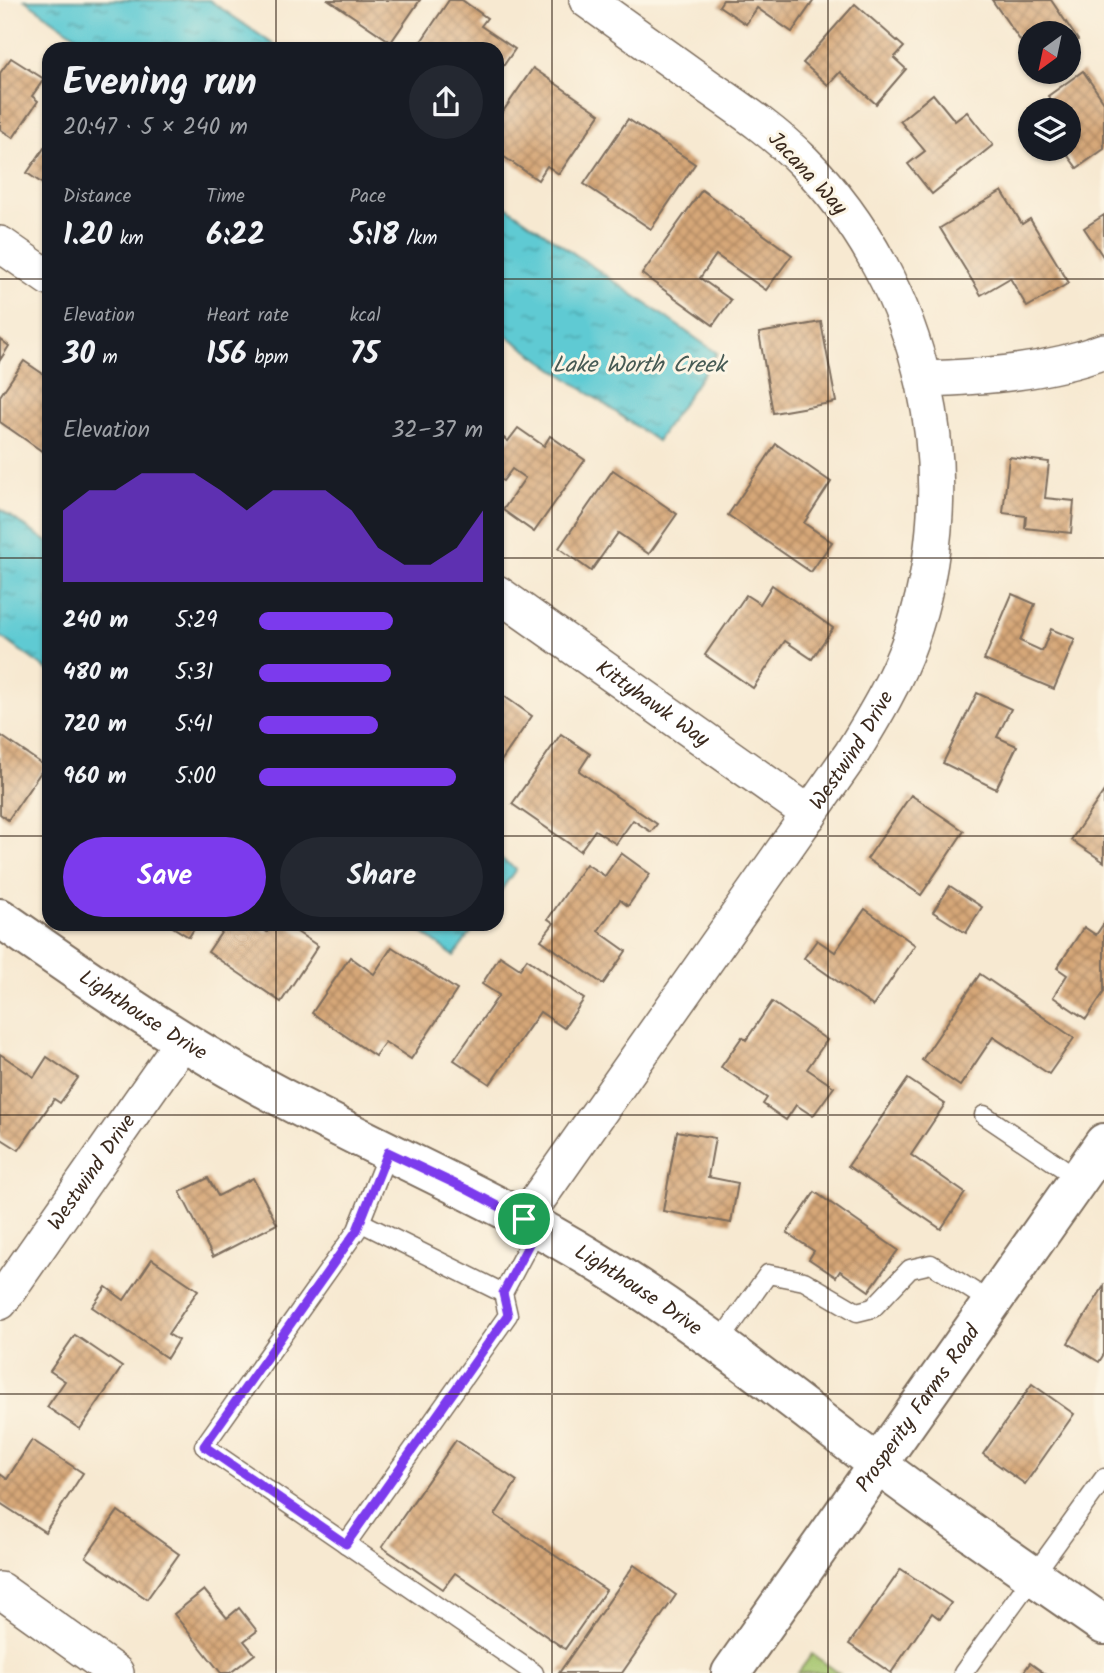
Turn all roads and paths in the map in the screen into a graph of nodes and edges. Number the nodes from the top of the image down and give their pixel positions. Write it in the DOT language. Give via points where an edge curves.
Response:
graph roads {
  1 [pos="587,0"];
  2 [pos="0,244"];
  3 [pos="42,273"];
  4 [pos="1104,351"];
  5 [pos="924,379"];
  6 [pos="504,598"];
  7 [pos="810,814"];
  8 [pos="0,918"];
  9 [pos="182,1042"];
  10 [pos="984,1115"];
  11 [pos="388,1152"];
  12 [pos="1093,1168"];
  13 [pos="360,1222"];
  14 [pos="531,1223"];
  15 [pos="503,1293"];
  16 [pos="0,1302"];
  17 [pos="992,1303"];
  18 [pos="718,1344"];
  19 [pos="878,1465"];
  20 [pos="1104,1478"];
  21 [pos="346,1544"];
  22 [pos="1033,1576"];
  23 [pos="0,1591"];
  24 [pos="1104,1625"];
  25 [pos="116,1673"];
  26 [pos="534,1673"];
  27 [pos="731,1673"];
  28 [pos="963,1673"];
  1 -- 5 [label="street, Jacana Way" via="766,127 831,192 868,243 897,299"];
  2 -- 3 [label="street"];
  4 -- 5 [label="street" via="1027,370"];
  5 -- 7 [label="street, Westwind Drive" via="934,432 937,495 927,580 910,641 885,699"];
  6 -- 7 [label="street, Kittyhawk Way"];
  7 -- 14 [label="street, Westwind Drive"];
  8 -- 9 [label="street, Lighthouse Drive"];
  9 -- 11 [label="street, Lighthouse Drive"];
  9 -- 16 [label="street, Westwind Drive"];
  10 -- 12 [label="lane"];
  11 -- 13 [label="lane"];
  11 -- 14 [label="street, Lighthouse Drive"];
  12 -- 17 [label="street, Prosperity Farms Road"];
  13 -- 15 [label="lane"];
  13 -- 21 [label="lane" via="204,1446"];
  14 -- 15 [label="lane"];
  14 -- 18 [label="street, Lighthouse Drive"];
  15 -- 21 [label="lane" via="508,1315"];
  17 -- 18 [label="lane" via="931,1264 910,1269 873,1308 857,1312 804,1281 768,1274"];
  17 -- 19 [label="street, Prosperity Farms Road"];
  18 -- 19 [label="street, Lighthouse Drive"];
  19 -- 22 [label="street, Lighthouse Drive"];
  19 -- 27 [label="street, Prosperity Farms Road"];
  20 -- 22 [label="lane"];
  21 -- 26 [label="lane"];
  22 -- 24 [label="street, Lighthouse Drive"];
  22 -- 28 [label="lane"];
  23 -- 25 [label="street"];
}
